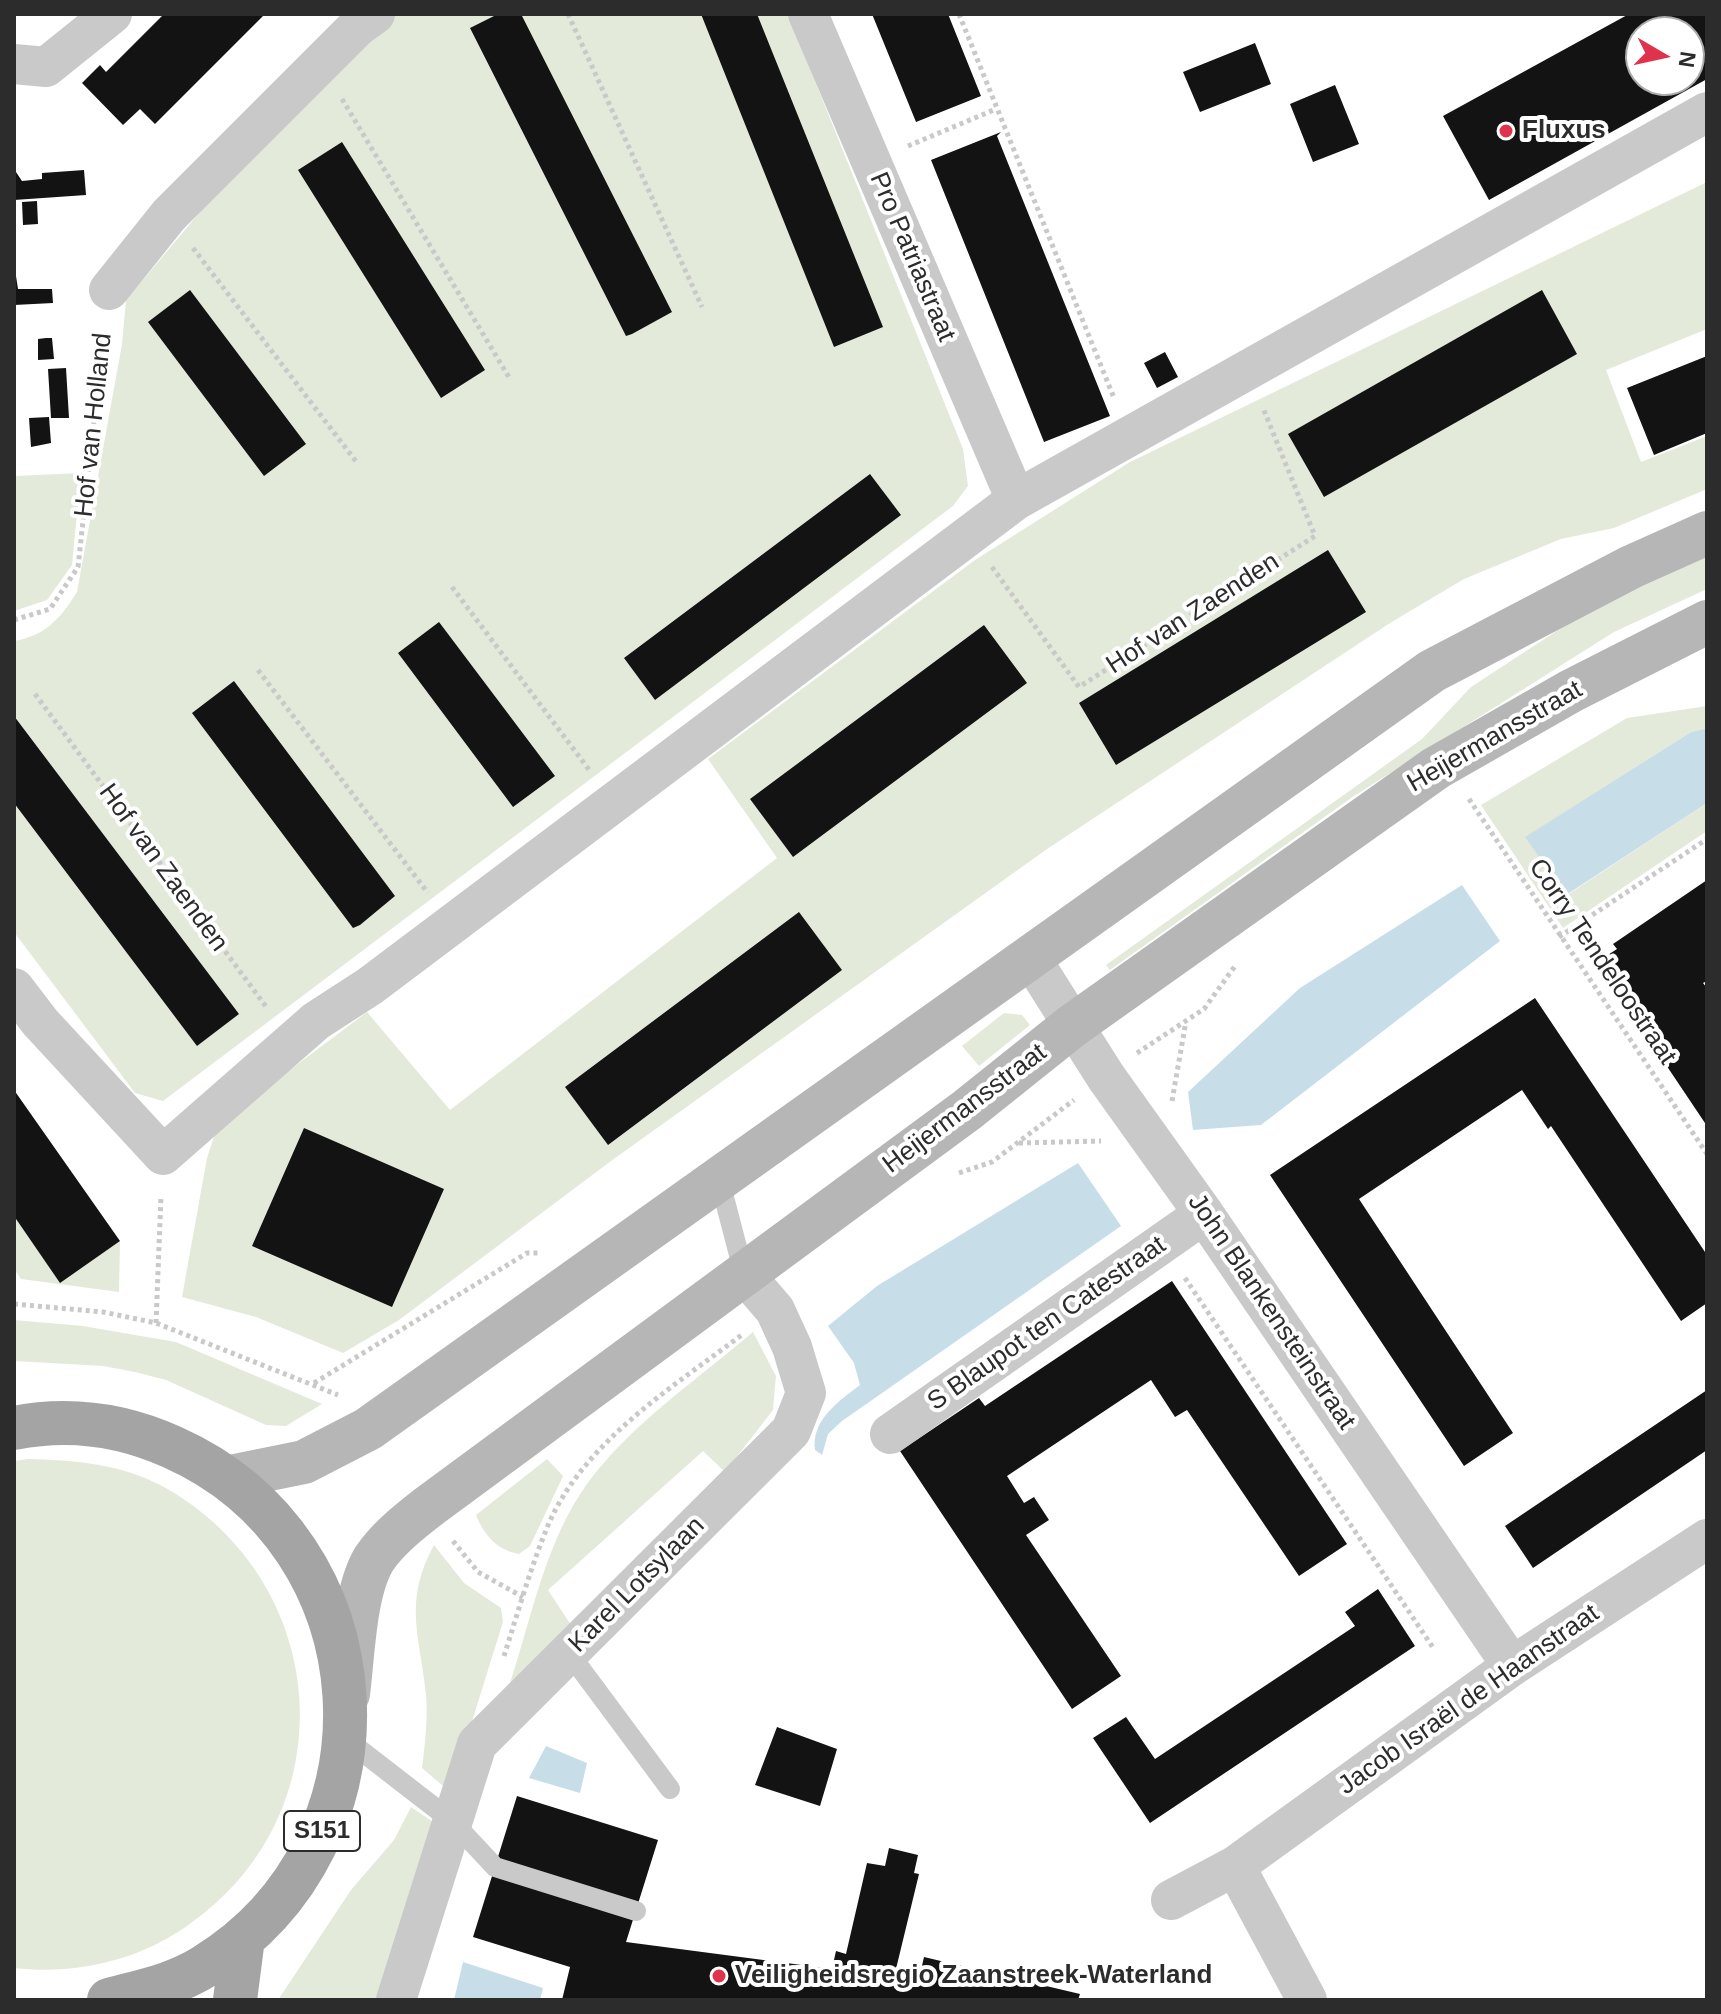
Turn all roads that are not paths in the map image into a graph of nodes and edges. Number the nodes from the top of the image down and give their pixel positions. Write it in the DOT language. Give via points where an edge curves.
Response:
graph roads {
  1 [pos="112,14"];
  2 [pos="375,14"];
  3 [pos="808,14"];
  4 [pos="14,64"];
  5 [pos="1707,112"];
  6 [pos="109,290"];
  7 [pos="1016,500"];
  8 [pos="1707,533"];
  9 [pos="1707,622"];
  10 [pos="1030,957"];
  11 [pos="14,988"];
  12 [pos="1072,1026"];
  13 [pos="719,1178"];
  14 [pos="1204,1214"];
  15 [pos="744,1274"];
  16 [pos="26,1420"];
  17 [pos="890,1434"];
  18 [pos="230,1477"];
  19 [pos="1707,1539"];
  20 [pos="569,1653"];
  21 [pos="1512,1666"];
  22 [pos="346,1720"];
  23 [pos="670,1789"];
  24 [pos="452,1821"];
  25 [pos="1235,1866"];
  26 [pos="1171,1900"];
  27 [pos="636,1911"];
  28 [pos="243,1938"];
  29 [pos="109,2000"];
  30 [pos="235,2000"];
  31 [pos="396,2000"];
  32 [pos="1307,2000"];
  1 -- 4 [label="street" via="46,67"];
  2 -- 6 [label="street" via="169,215"];
  3 -- 7 [label="street, Pro Patriastraat"];
  5 -- 7 [label="street"];
  7 -- 11 [label="street" via="292,1041 163,1155"];
  8 -- 10 [label="main road" via="1432,671"];
  9 -- 12 [label="main road, Heijermansstraat" via="1436,768"];
  10 -- 12 [label="street, John Blankensteinstraat"];
  10 -- 13 [label="main road"];
  12 -- 14 [label="street, John Blankensteinstraat"];
  12 -- 15 [label="main road, Heijermansstraat"];
  13 -- 15 [label="lane, Karel Lotsylaan"];
  13 -- 18 [label="main road" via="368,1429 304,1462"];
  14 -- 17 [label="street, S Blaupot ten Catestraat"];
  14 -- 21 [label="street, John Blankensteinstraat"];
  15 -- 20 [label="street, Karel Lotsylaan" via="775,1310 806,1393 791,1431"];
  15 -- 22 [label="main road, Heijermansstraat" via="395,1533 372,1563 362,1594"];
  16 -- 18 [label="main road, S151" via="100,1424 149,1436"];
  18 -- 22 [label="main road, S151" via="281,1528 315,1580 337,1638"];
  19 -- 21 [label="street, Jacob Israël de Haanstraat"];
  20 -- 23 [label="lane"];
  20 -- 24 [label="street, Karel Lotsylaan" via="477,1744"];
  21 -- 25 [label="street, Jacob Israël de Haanstraat"];
  22 -- 24 [label="lane"];
  22 -- 28 [label="main road, S151" via="336,1796 315,1849 284,1897"];
  24 -- 27 [label="lane" via="495,1867"];
  24 -- 31 [label="street, Karel Lotsylaan"];
  25 -- 26 [label="street, Jacob Israël de Haanstraat"];
  25 -- 32 [label="street"];
  28 -- 29 [label="main road, S151" via="169,1985"];
  28 -- 30 [label="main road"];
}
